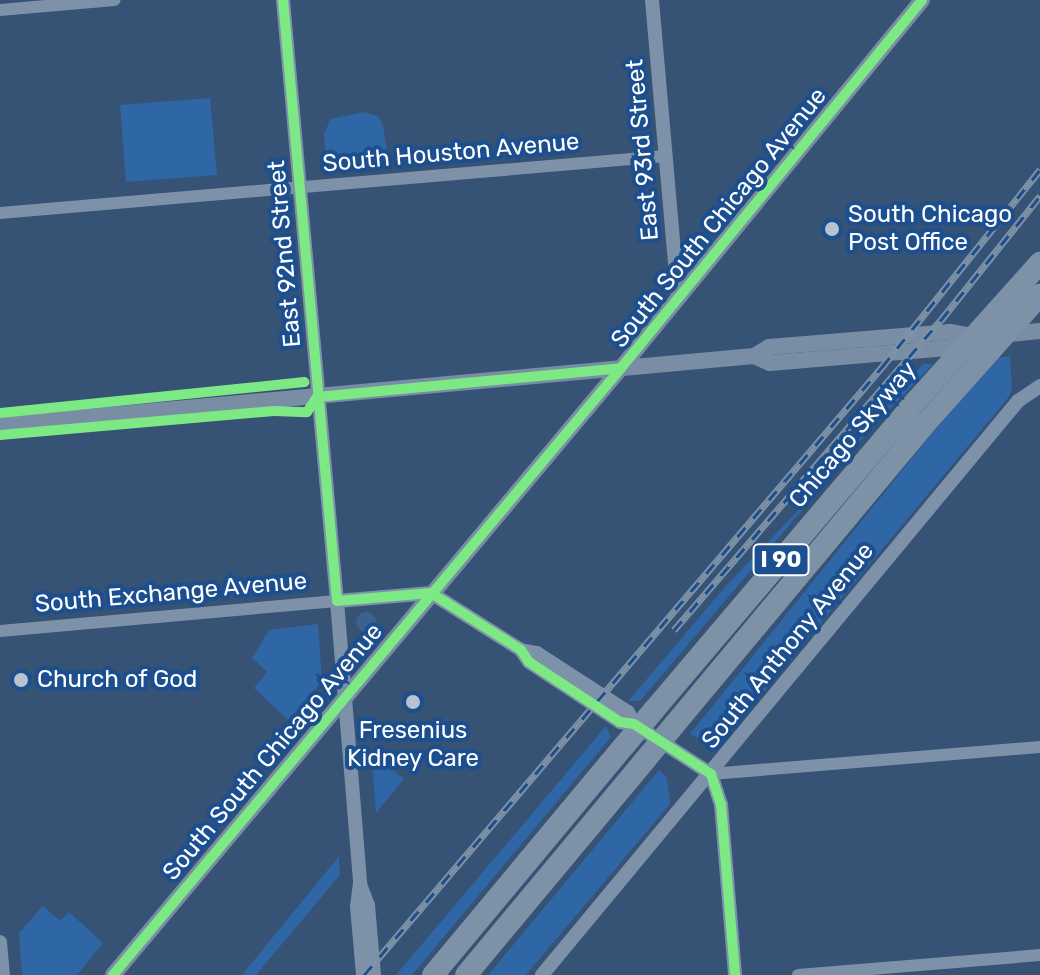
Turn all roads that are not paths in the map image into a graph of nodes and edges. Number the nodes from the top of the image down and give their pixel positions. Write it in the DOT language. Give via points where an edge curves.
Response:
graph roads {
  1 [pos="115,0"];
  2 [pos="283,0"];
  3 [pos="652,0"];
  4 [pos="922,0"];
  5 [pos="0,10"];
  6 [pos="666,156"];
  7 [pos="299,189"];
  8 [pos="0,213"];
  9 [pos="1040,263"];
  10 [pos="1040,295"];
  11 [pos="678,297"];
  12 [pos="1040,333"];
  13 [pos="621,368"];
  14 [pos="1040,386"];
  15 [pos="317,397"];
  16 [pos="917,417"];
  17 [pos="0,425"];
  18 [pos="431,593"];
  19 [pos="337,601"];
  20 [pos="0,631"];
  21 [pos="344,699"];
  22 [pos="1040,747"];
  23 [pos="711,774"];
  24 [pos="360,883"];
  25 [pos="0,942"];
  26 [pos="1040,955"];
  27 [pos="3,975"];
  28 [pos="113,975"];
  29 [pos="363,975"];
  30 [pos="374,975"];
  31 [pos="433,975"];
  32 [pos="466,975"];
  33 [pos="542,975"];
  34 [pos="735,975"];
  35 [pos="798,975"];
  1 -- 5 [label="street"];
  2 -- 7 [label="street, East 92nd Street"];
  3 -- 6 [label="street, East 93rd Street"];
  4 -- 11 [label="main road, South South Chicago Avenue"];
  6 -- 7 [label="street, South Houston Avenue"];
  6 -- 11 [label="street, East 93rd Street"];
  7 -- 8 [label="street, South Houston Avenue"];
  7 -- 15 [label="street, East 92nd Street"];
  9 -- 16 [label="highway, Chicago Skyway / I 90, bridge"];
  10 -- 16 [label="highway, Chicago Skyway / I 90, bridge"];
  11 -- 13 [label="main road, South South Chicago Avenue"];
  12 -- 13 [label="main road" via="979,337 950,332 769,347 754,356"];
  13 -- 15 [label="main road"];
  13 -- 18 [label="main road, South South Chicago Avenue"];
  14 -- 23 [label="street, South Anthony Avenue" via="1018,401"];
  15 -- 17 [label="main road"];
  15 -- 19 [label="street, East 92nd Street"];
  16 -- 31 [label="highway, Chicago Skyway / I 90, bridge" via="654,710"];
  16 -- 32 [label="highway, Chicago Skyway / I 90, bridge" via="675,724"];
  18 -- 19 [label="street, South Exchange Avenue"];
  18 -- 21 [label="main road, South South Chicago Avenue"];
  18 -- 23 [label="street" via="620,722 634,724"];
  19 -- 20 [label="street, South Exchange Avenue"];
  19 -- 21 [label="street, East 92nd Street"];
  21 -- 24 [label="street, East 92nd Street"];
  21 -- 28 [label="main road, South South Chicago Avenue"];
  22 -- 23 [label="street"];
  23 -- 33 [label="street, South Anthony Avenue"];
  23 -- 34 [label="street" via="721,804"];
  24 -- 29 [label="street, East 92nd Street"];
  24 -- 30 [label="street, East 92nd Street" via="368,905"];
  25 -- 27 [label="street"];
  26 -- 35 [label="street"];
}
